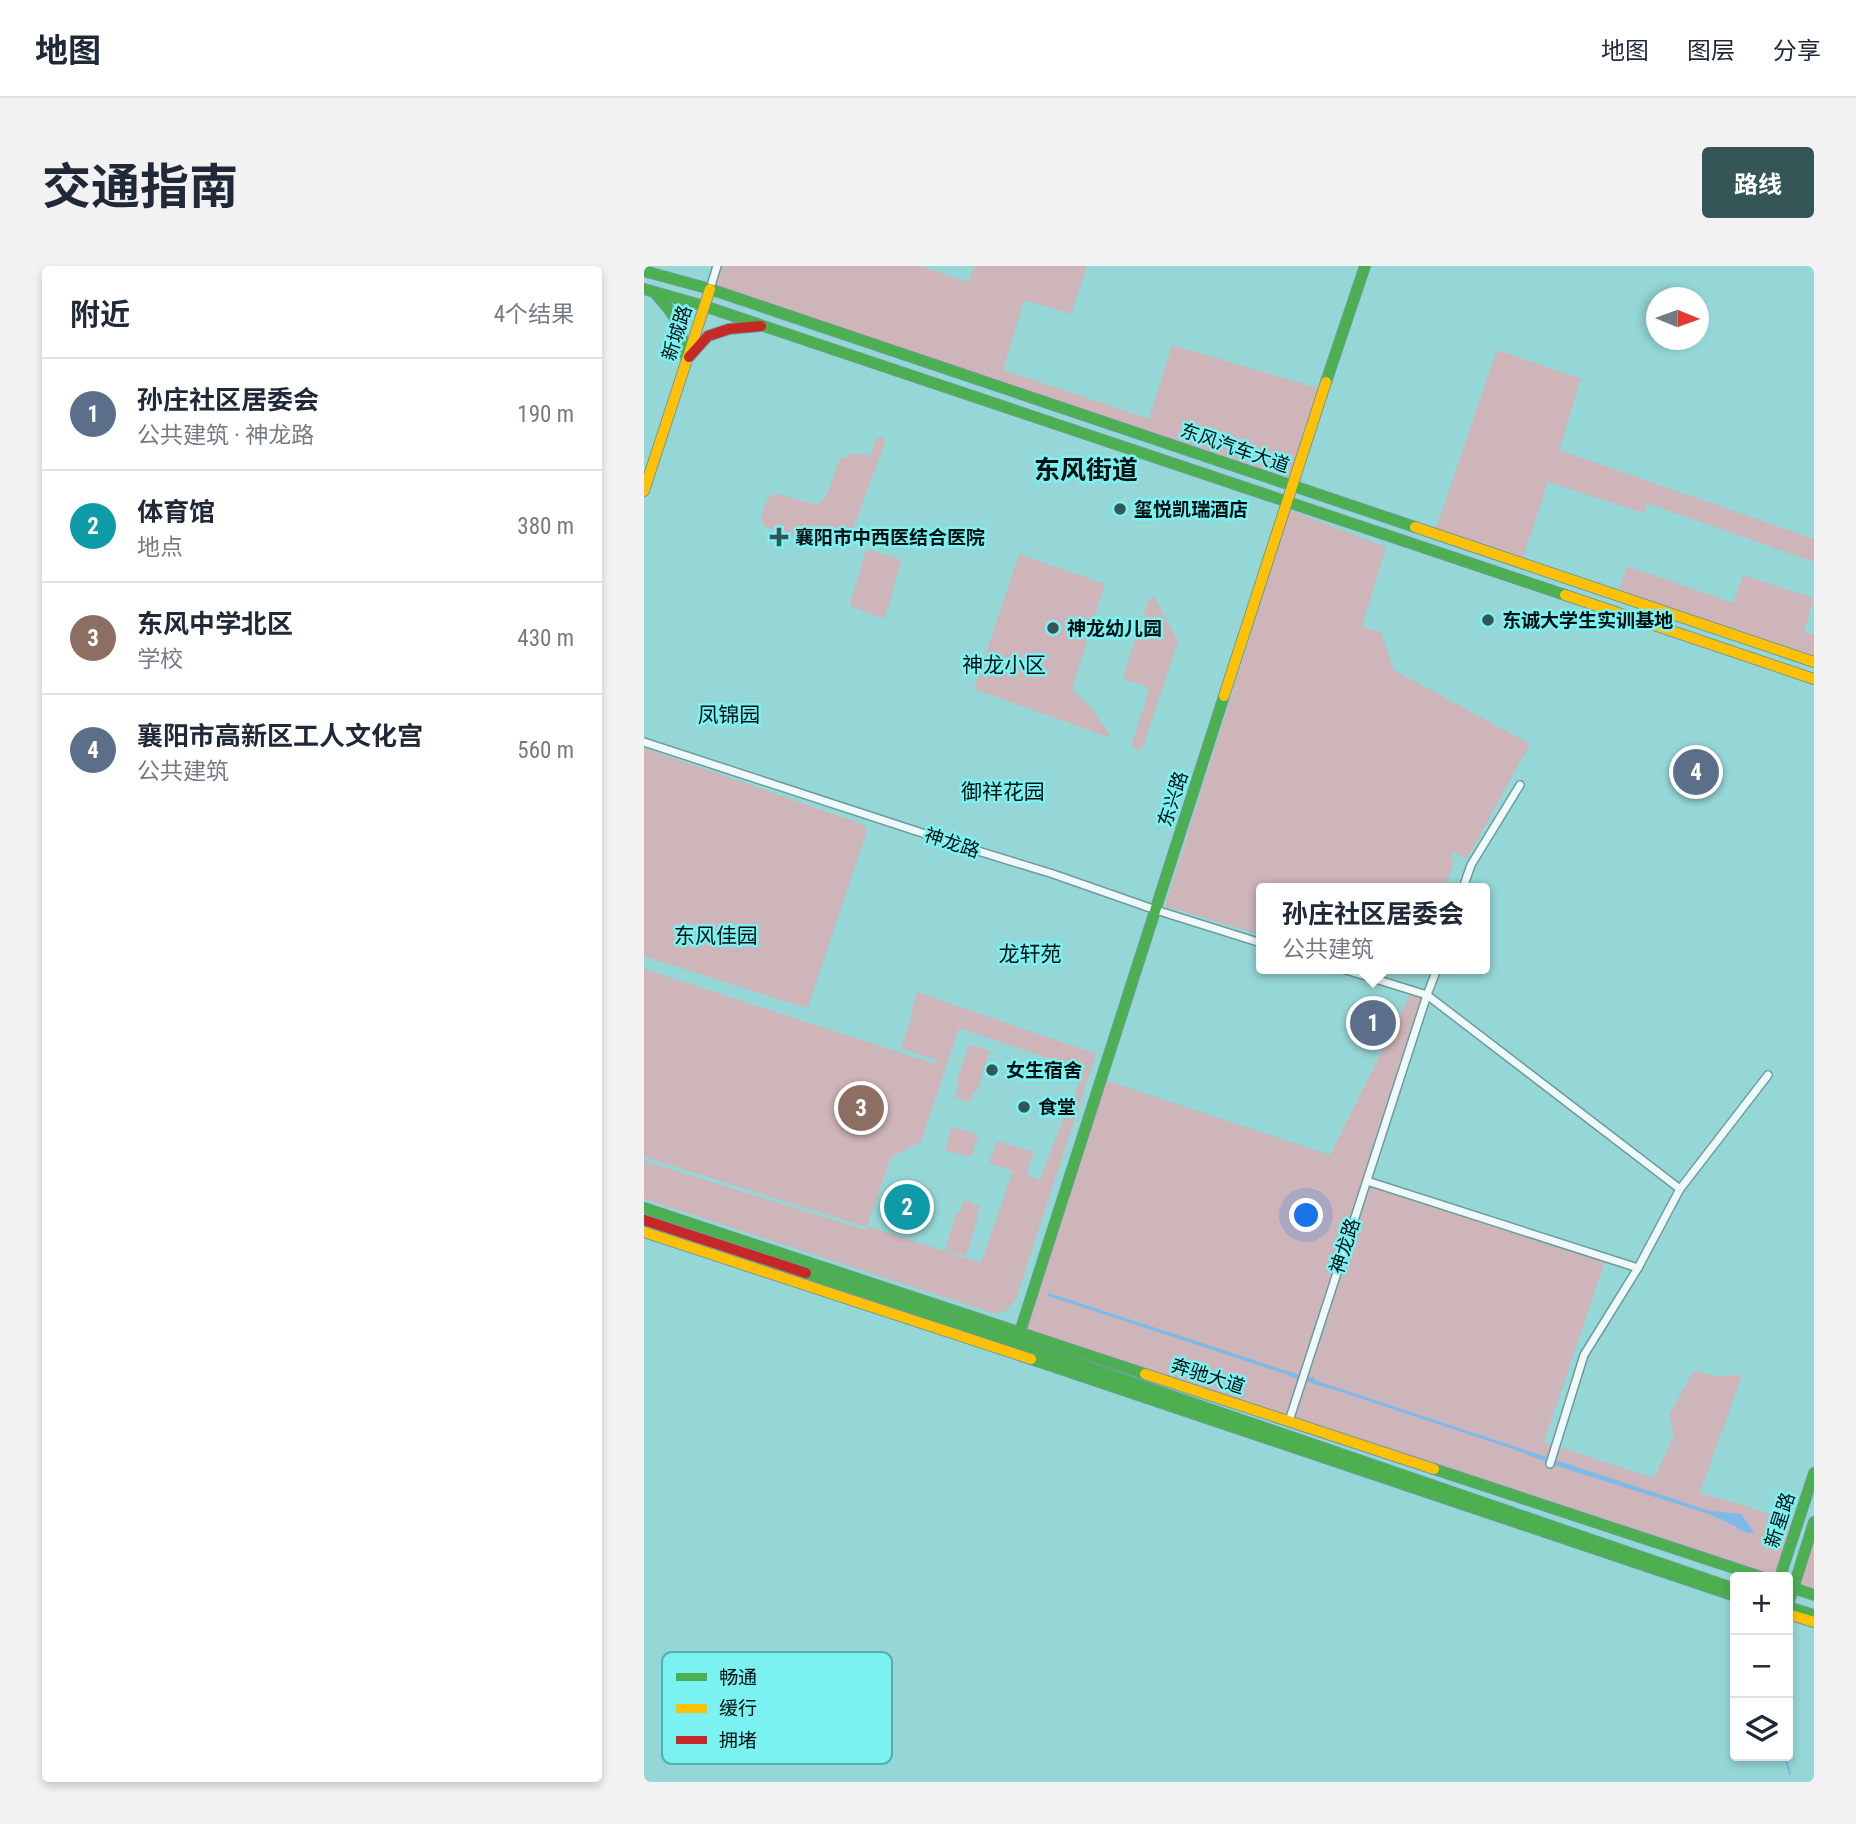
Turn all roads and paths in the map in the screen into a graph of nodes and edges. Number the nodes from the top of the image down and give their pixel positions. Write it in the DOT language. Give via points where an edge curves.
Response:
graph roads {
  1 [pos="718,266"];
  2 [pos="1365,266"];
  3 [pos="644,271"];
  4 [pos="710,289"];
  5 [pos="649,290"];
  6 [pos="704,306"];
  7 [pos="762,326"];
  8 [pos="686,360"];
  9 [pos="1292,486"];
  10 [pos="644,491"];
  11 [pos="1287,501"];
  12 [pos="1814,662"];
  13 [pos="1814,679"];
  14 [pos="644,742"];
  15 [pos="1520,785"];
  16 [pos="1465,883"];
  17 [pos="1156,910"];
  18 [pos="1256,941"];
  19 [pos="1359,974"];
  20 [pos="1435,974"];
  21 [pos="1427,995"];
  22 [pos="1768,1074"];
  23 [pos="1367,1181"];
  24 [pos="1680,1189"];
  25 [pos="644,1208"];
  26 [pos="644,1220"];
  27 [pos="644,1232"];
  28 [pos="1638,1268"];
  29 [pos="937,1322"];
  30 [pos="1020,1332"];
  31 [pos="1017,1343"];
  32 [pos="1289,1421"];
  33 [pos="1550,1464"];
  34 [pos="1814,1473"];
  35 [pos="1814,1522"];
  36 [pos="1745,1572"];
  37 [pos="1782,1572"];
  38 [pos="1793,1579"];
  39 [pos="1730,1587"];
  40 [pos="1793,1588"];
  41 [pos="1730,1594"];
  42 [pos="1814,1595"];
  43 [pos="1793,1608"];
  44 [pos="1814,1615"];
  45 [pos="1793,1616"];
  46 [pos="1814,1622"];
  1 -- 4 [label="street, 新城路"];
  2 -- 9 [label="main road, 东兴路"];
  3 -- 4 [label="main road, 东风汽车大道"];
  4 -- 6 [label="main road, 新城路"];
  4 -- 9 [label="main road, 东风汽车大道"];
  5 -- 6 [label="main road, 东风汽车大道"];
  5 -- 8 [label="main road" via="673,311 683,331"];
  6 -- 7 [label="main road, 东风汽车大道"];
  6 -- 8 [label="main road, 新城路"];
  7 -- 8 [label="main road" via="708,336"];
  7 -- 11 [label="main road, 东风汽车大道"];
  8 -- 10 [label="main road, 新城路"];
  9 -- 11 [label="main road, 东兴路"];
  9 -- 12 [label="main road, 东风汽车大道"];
  11 -- 13 [label="main road, 东风汽车大道"];
  11 -- 17 [label="main road, 东兴路"];
  14 -- 17 [label="street, 神龙路"];
  15 -- 16 [label="street"];
  17 -- 18 [label="street, 神龙路"];
  17 -- 30 [label="main road, 东兴路"];
  19 -- 21 [label="street"];
  20 -- 21 [label="street, 神龙路"];
  21 -- 23 [label="street, 神龙路"];
  21 -- 24 [label="street"];
  22 -- 24 [label="street"];
  23 -- 28 [label="street"];
  23 -- 32 [label="street, 神龙路"];
  24 -- 28 [label="street"];
  25 -- 30 [label="main road, 奔驰大道"];
  26 -- 29 [label="main road, 奔驰大道"];
  27 -- 29 [label="main road"];
  28 -- 33 [label="street" via="1584,1355"];
  29 -- 31 [label="main road, 奔驰大道"];
  29 -- 41 [label="main road"];
  30 -- 31 [label="main road, 东兴路"];
  30 -- 32 [label="main road, 奔驰大道"];
  31 -- 39 [label="main road, 奔驰大道"];
  32 -- 36 [label="main road, 奔驰大道"];
  34 -- 37 [label="main road, 新星路"];
  35 -- 38 [label="main road, 新星路"];
  40 -- 42 [label="main road"];
  43 -- 44 [label="main road"];
  45 -- 46 [label="main road"];
}
